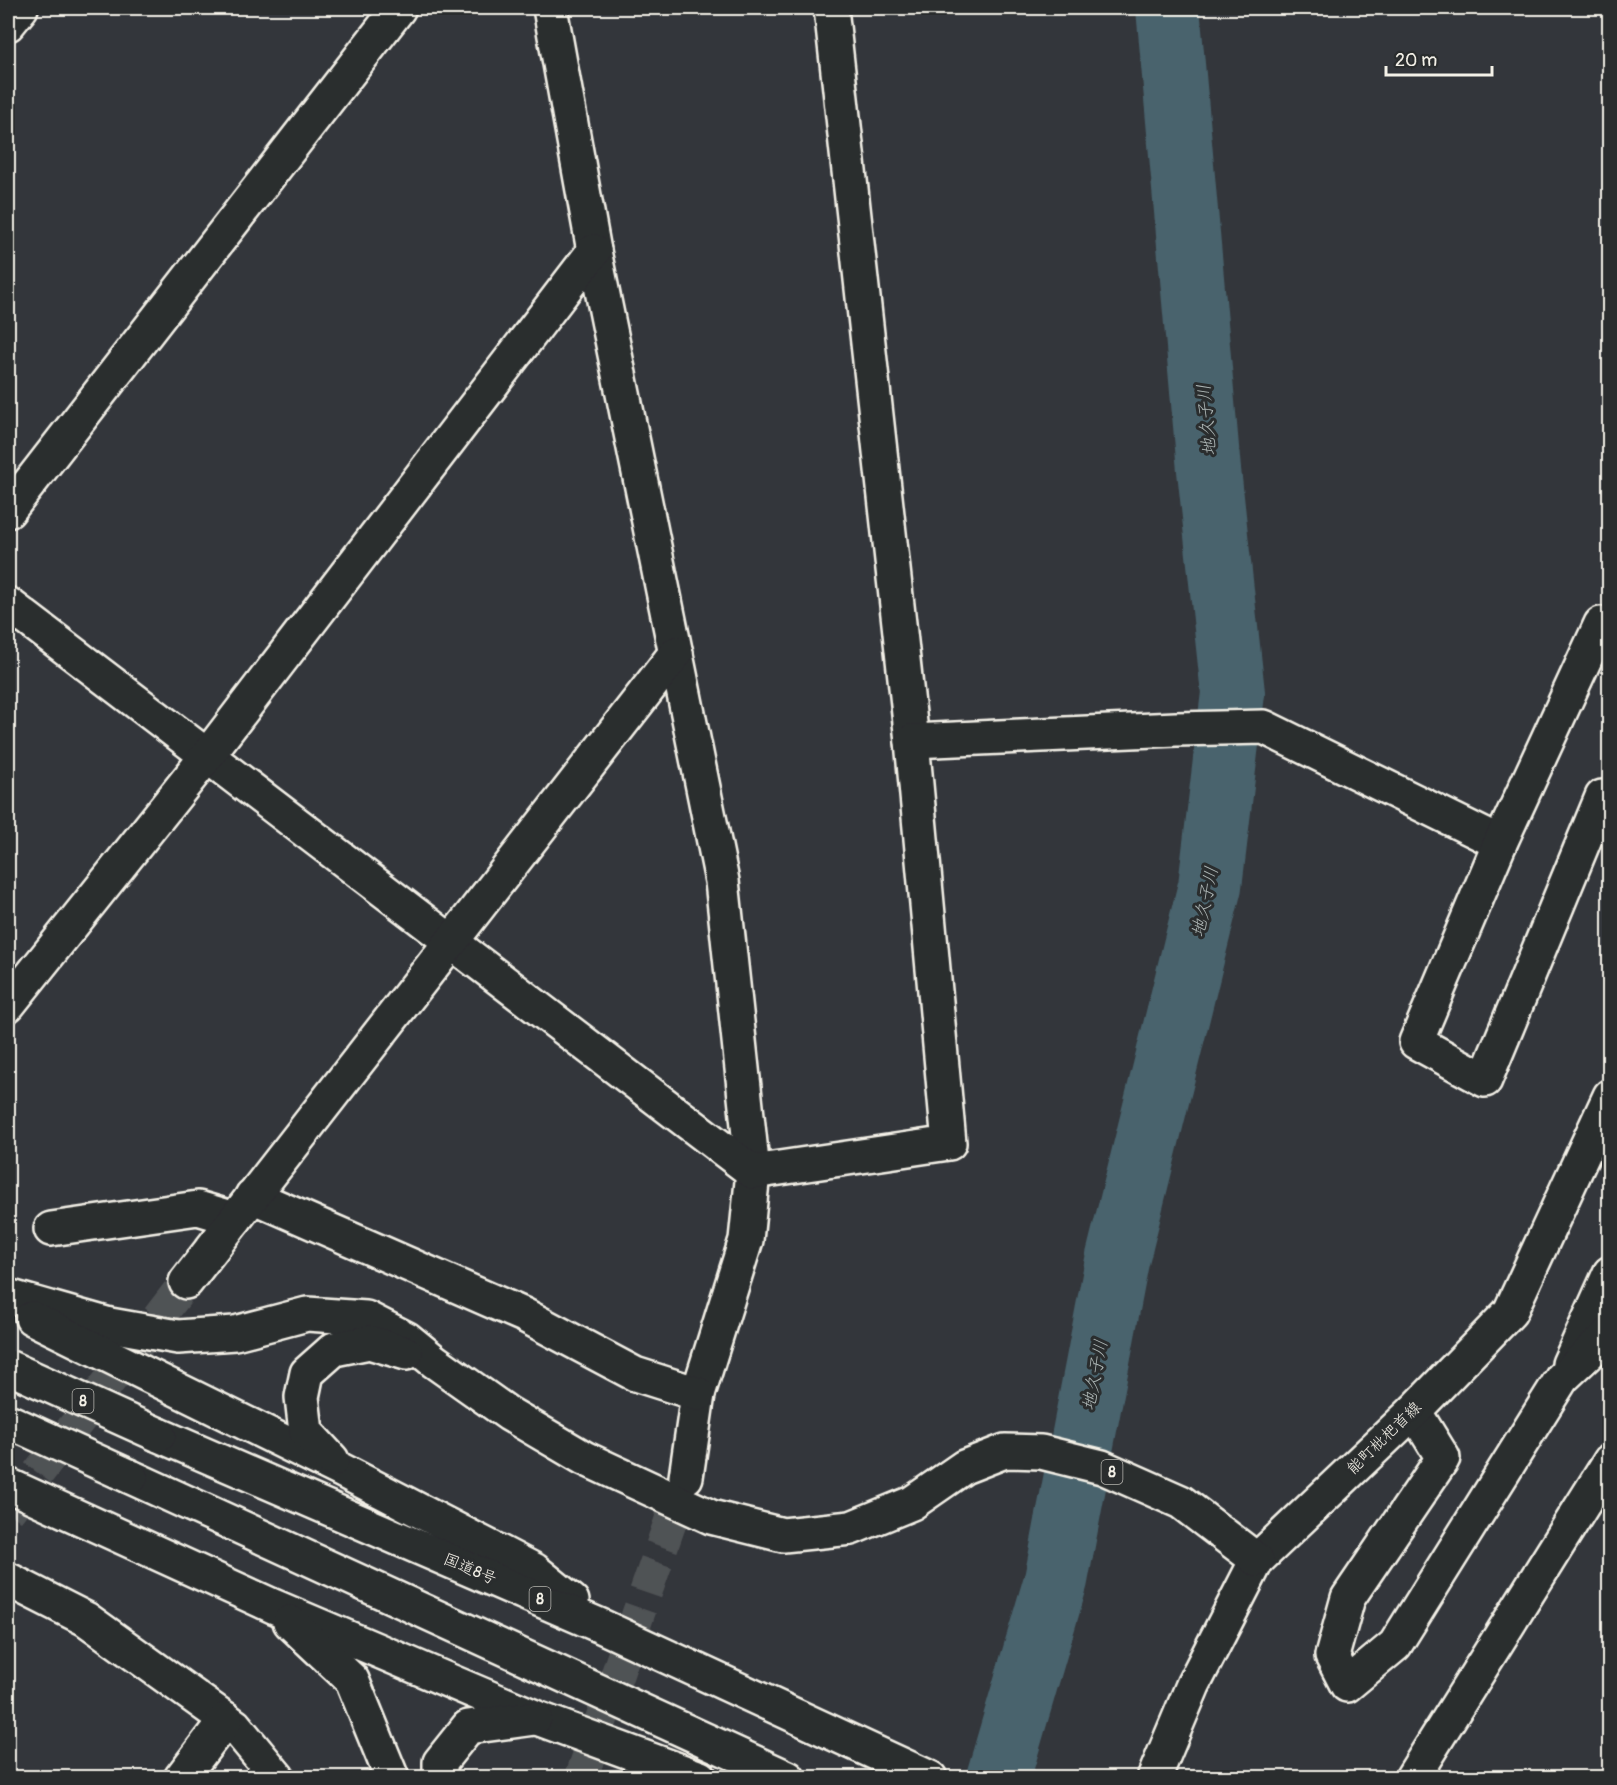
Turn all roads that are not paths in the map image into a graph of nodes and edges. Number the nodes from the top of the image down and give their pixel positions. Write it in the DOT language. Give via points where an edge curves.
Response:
graph roads {
  1 [pos="21,8"];
  2 [pos="399,8"];
  3 [pos="550,8"];
  4 [pos="831,8"];
  5 [pos="8,24"];
  6 [pos="594,251"];
  7 [pos="8,511"];
  8 [pos="8,604"];
  9 [pos="1601,624"];
  10 [pos="676,653"];
  11 [pos="912,741"];
  12 [pos="207,756"];
  13 [pos="1610,799"];
  14 [pos="1500,843"];
  15 [pos="451,941"];
  16 [pos="8,1005"];
  17 [pos="1610,1096"];
  18 [pos="753,1172"];
  19 [pos="244,1207"];
  20 [pos="51,1229"];
  21 [pos="1610,1273"];
  22 [pos="186,1282"];
  23 [pos="8,1296"];
  24 [pos="8,1306"];
  25 [pos="1610,1333"];
  26 [pos="434,1361"];
  27 [pos="8,1367"];
  28 [pos="1562,1378"];
  29 [pos="698,1394"];
  30 [pos="1414,1411"];
  31 [pos="8,1421"];
  32 [pos="1610,1461"];
  33 [pos="341,1470"];
  34 [pos="686,1477"];
  35 [pos="8,1485"];
  36 [pos="1257,1560"];
  37 [pos="8,1583"];
  38 [pos="273,1606"];
  39 [pos="601,1626"];
  40 [pos="537,1718"];
  41 [pos="226,1719"];
  42 [pos="924,1774"];
  43 [pos="181,1778"];
  44 [pos="278,1778"];
  45 [pos="392,1778"];
  46 [pos="440,1778"];
  47 [pos="700,1778"];
  48 [pos="788,1778"];
  49 [pos="1154,1778"];
  50 [pos="1412,1778"];
  1 -- 5 [label="main road"];
  2 -- 7 [label="main road"];
  3 -- 6 [label="main road"];
  4 -- 11 [label="main road"];
  6 -- 10 [label="main road"];
  6 -- 12 [label="main road"];
  8 -- 12 [label="main road"];
  9 -- 14 [label="main road"];
  10 -- 15 [label="main road"];
  10 -- 18 [label="main road" via="722,881"];
  11 -- 14 [label="main road" via="1264,727"];
  11 -- 18 [label="main road" via="949,1143"];
  12 -- 15 [label="main road"];
  12 -- 16 [label="main road"];
  13 -- 14 [label="main road" via="1602,797 1485,1080 1416,1042"];
  15 -- 18 [label="main road"];
  15 -- 19 [label="main road"];
  17 -- 30 [label="main road, 能町枇杷首線" via="1510,1312"];
  18 -- 29 [label="main road" via="746,1240"];
  19 -- 20 [label="main road" via="198,1208"];
  19 -- 22 [label="main road"];
  19 -- 29 [label="main road" via="524,1315 634,1374"];
  21 -- 28 [label="main road"];
  23 -- 26 [label="main road, 8" via="110,1325 178,1337 236,1333 307,1314 366,1318 407,1339"];
  24 -- 33 [label="main road, 8"];
  25 -- 28 [label="main road"];
  26 -- 33 [label="main road, 8" via="369,1342 334,1349 307,1373 302,1397 306,1432"];
  26 -- 36 [label="main road, 8" via="509,1414 584,1458 711,1517 783,1535 851,1528 912,1503 964,1467 1005,1451 1041,1452 1102,1467 1181,1502"];
  27 -- 39 [label="main road, 国道8号 / 8, bridge"];
  28 -- 30 [label="main road" via="1395,1644 1347,1686 1332,1656 1348,1598 1443,1458"];
  29 -- 34 [label="main road"];
  30 -- 36 [label="main road, 能町枇杷首線"];
  31 -- 48 [label="main road, bridge"];
  32 -- 50 [label="main road"];
  33 -- 39 [label="main road, 8" via="534,1570"];
  35 -- 38 [label="main road"];
  36 -- 49 [label="main road, 能町枇杷首線" via="1193,1685"];
  37 -- 41 [label="main road" via="9,1580 86,1619"];
  38 -- 40 [label="main road"];
  38 -- 45 [label="main road" via="352,1680"];
  39 -- 42 [label="main road, 国道8号 / 8"];
  40 -- 46 [label="main road" via="468,1727 440,1762"];
  40 -- 47 [label="main road"];
  41 -- 43 [label="main road"];
  41 -- 44 [label="main road"];
}
